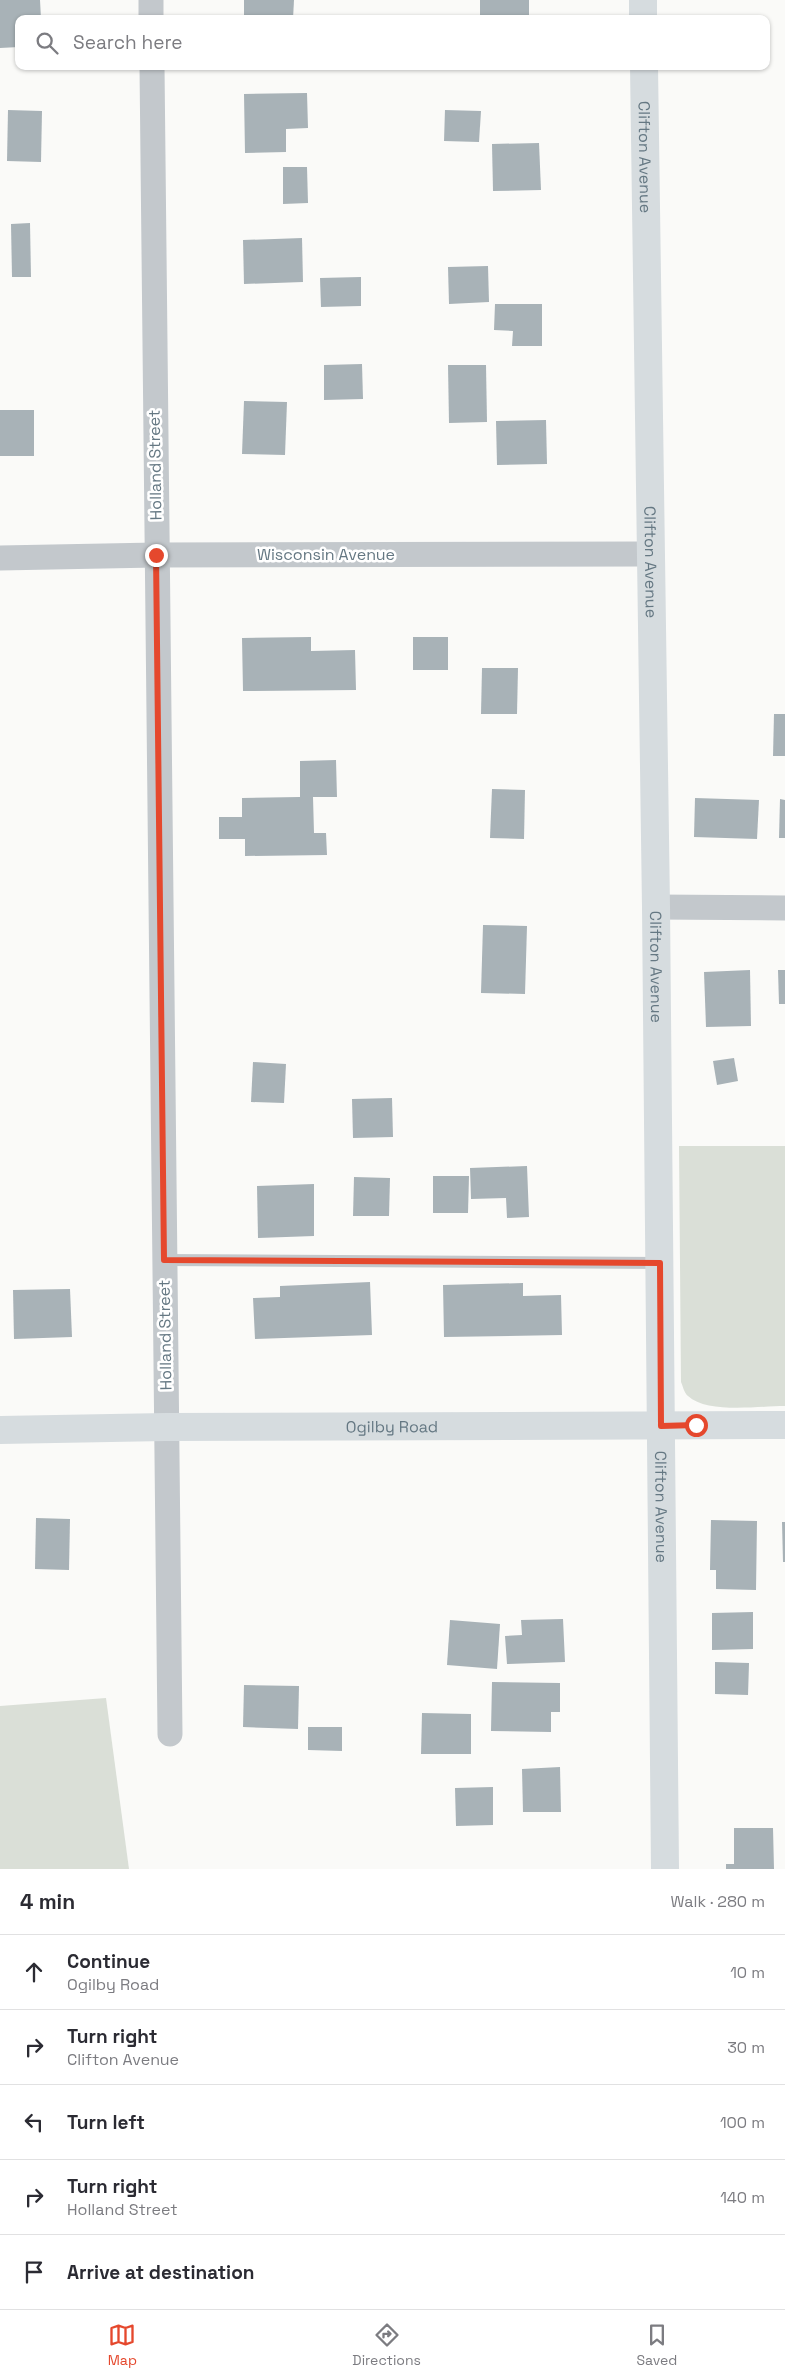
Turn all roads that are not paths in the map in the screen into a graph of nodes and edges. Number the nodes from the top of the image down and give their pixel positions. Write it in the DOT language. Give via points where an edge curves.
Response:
graph roads {
  1 [pos="151,0"];
  2 [pos="643,0"];
  3 [pos="151,15"];
  4 [pos="643,15"];
  5 [pos="152,70"];
  6 [pos="644,70"];
  7 [pos="652,554"];
  8 [pos="156,555"];
  9 [pos="0,558"];
  10 [pos="656,908"];
  11 [pos="785,908"];
  12 [pos="164,1260"];
  13 [pos="660,1263"];
  14 [pos="785,1424"];
  15 [pos="661,1426"];
  16 [pos="166,1427"];
  17 [pos="0,1430"];
  18 [pos="170,1734"];
  19 [pos="665,1869"];
  1 -- 3 [label="street"];
  2 -- 4 [label="street"];
  5 -- 8 [label="street, Holland Street"];
  6 -- 7 [label="street, Clifton Avenue"];
  7 -- 8 [label="street, Wisconsin Avenue"];
  7 -- 10 [label="street, Clifton Avenue"];
  8 -- 9 [label="street, Wisconsin Avenue"];
  8 -- 12 [label="street, Holland Street"];
  10 -- 11 [label="street"];
  10 -- 13 [label="street, Clifton Avenue"];
  12 -- 13 [label="lane"];
  12 -- 16 [label="street, Holland Street"];
  13 -- 15 [label="street, Clifton Avenue"];
  14 -- 15 [label="street, Ogilby Road"];
  15 -- 16 [label="street, Ogilby Road"];
  15 -- 19 [label="street, Clifton Avenue"];
  16 -- 17 [label="street, Ogilby Road"];
  16 -- 18 [label="street, Holland Street"];
}
